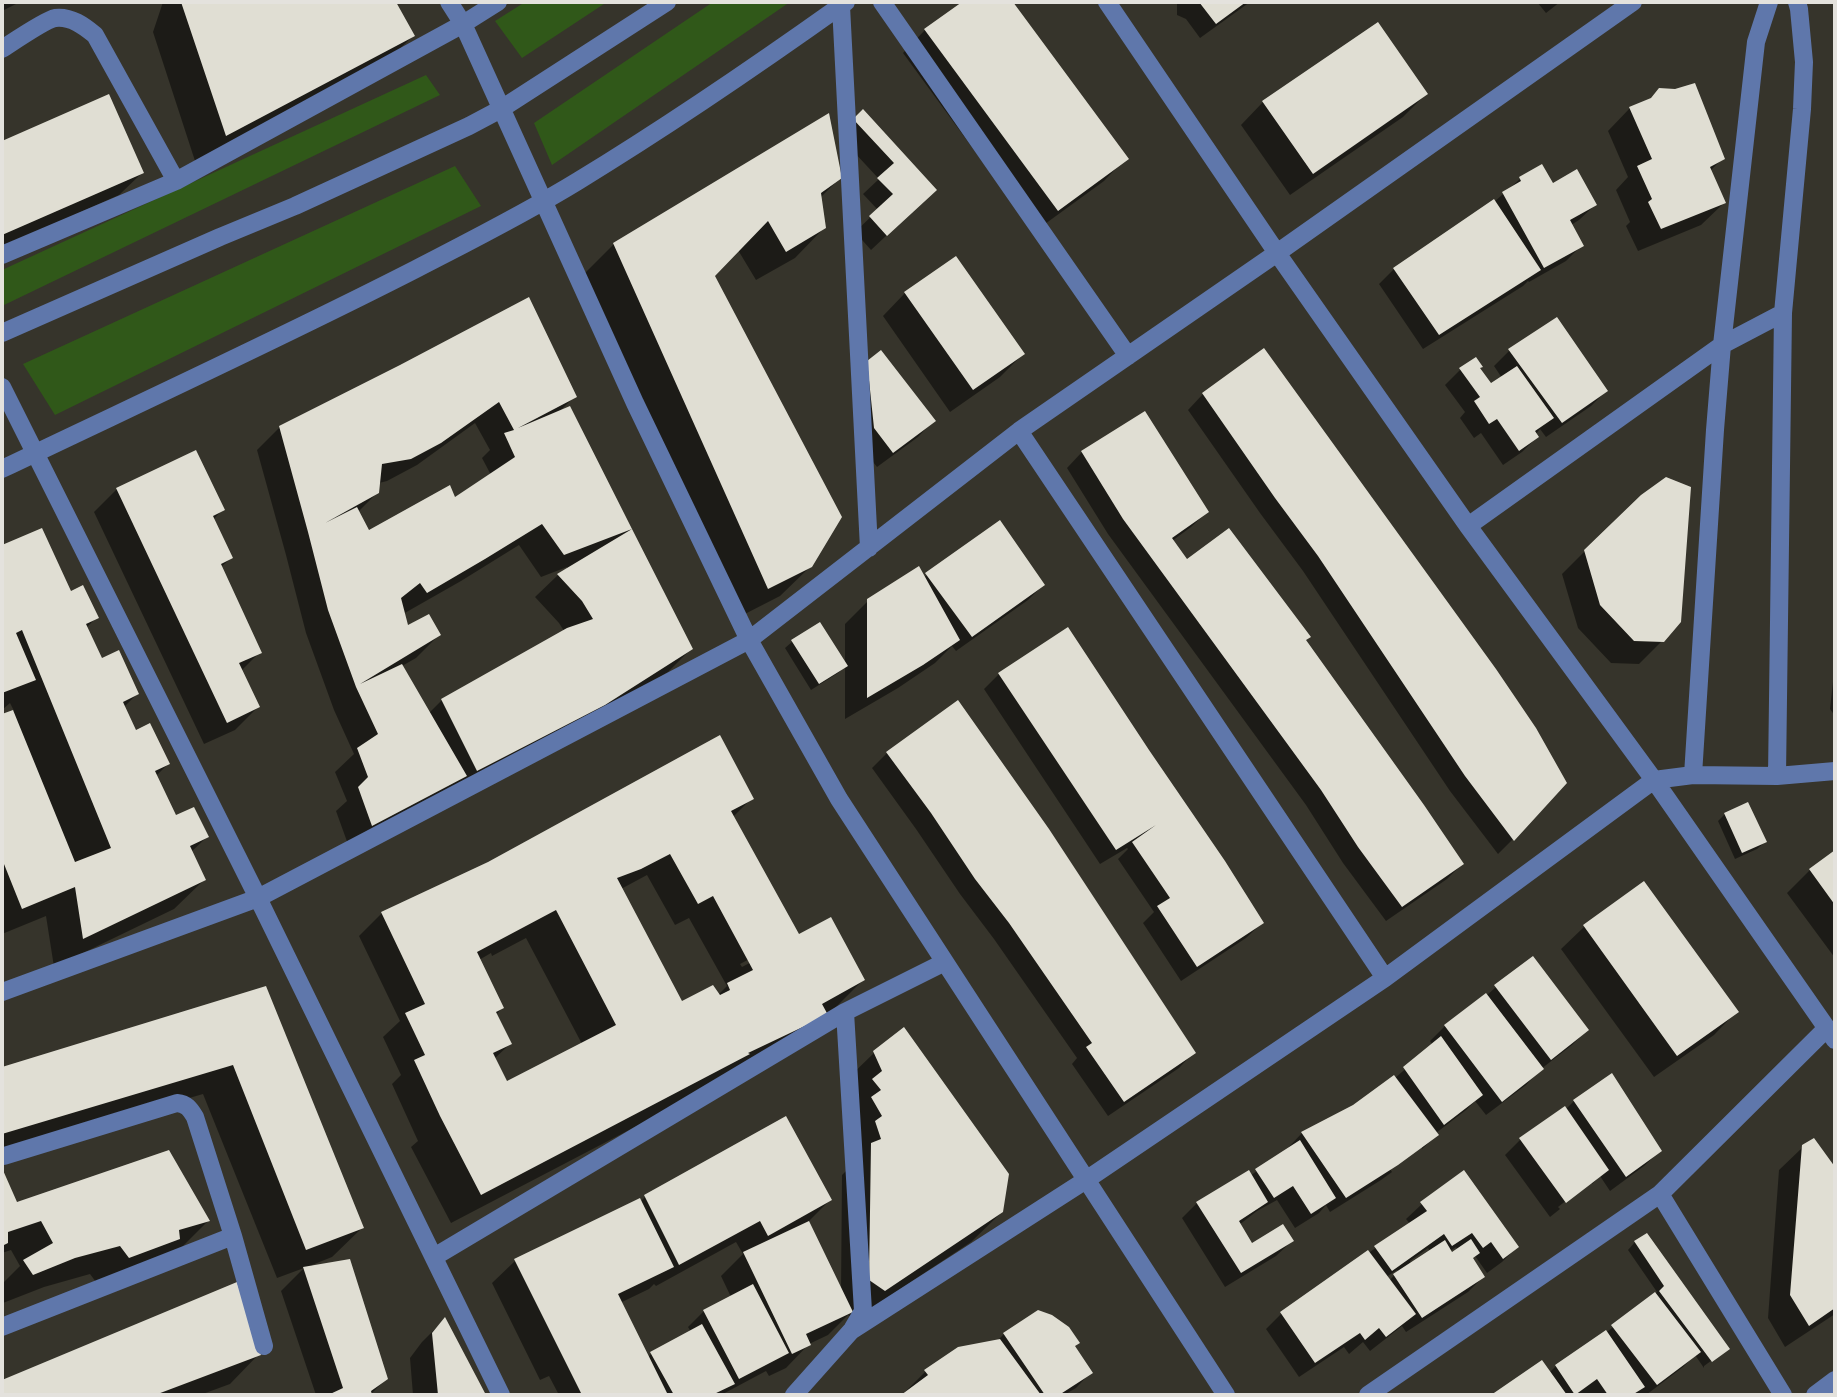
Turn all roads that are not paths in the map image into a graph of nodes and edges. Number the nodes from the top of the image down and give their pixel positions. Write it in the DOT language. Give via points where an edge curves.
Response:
graph roads {
  1 [pos="449,2"];
  2 [pos="498,2"];
  3 [pos="667,2"];
  4 [pos="881,2"];
  5 [pos="1107,2"];
  6 [pos="1633,2"];
  7 [pos="1769,2"];
  8 [pos="1797,2"];
  9 [pos="844,4"];
  10 [pos="463,24"];
  11 [pos="2,48"];
  12 [pos="501,109"];
  13 [pos="176,181"];
  14 [pos="543,201"];
  15 [pos="1277,253"];
  16 [pos="2,255"];
  17 [pos="1783,313"];
  18 [pos="2,333"];
  19 [pos="1722,345"];
  20 [pos="1128,356"];
  21 [pos="2,387"];
  22 [pos="1019,431"];
  23 [pos="36,453"];
  24 [pos="2,469"];
  25 [pos="1468,526"];
  26 [pos="869,548"];
  27 [pos="749,640"];
  28 [pos="1835,771"];
  29 [pos="1693,775"];
  30 [pos="1777,776"];
  31 [pos="1654,780"];
  32 [pos="258,898"];
  33 [pos="945,962"];
  34 [pos="1385,978"];
  35 [pos="2,992"];
  36 [pos="845,1012"];
  37 [pos="1831,1034"];
  38 [pos="4,1156"];
  39 [pos="1086,1180"];
  40 [pos="1660,1194"];
  41 [pos="233,1236"];
  42 [pos="434,1257"];
  43 [pos="2,1327"];
  44 [pos="851,1331"];
  45 [pos="264,1346"];
  46 [pos="1835,1380"];
  47 [pos="502,1395"];
  48 [pos="794,1395"];
  49 [pos="1226,1395"];
  50 [pos="1368,1395"];
  51 [pos="1783,1395"];
  52 [pos="1815,1395"];
  1 -- 10 [label="street"];
  2 -- 10 [label="street"];
  3 -- 12 [label="street"];
  4 -- 20 [label="street"];
  5 -- 15 [label="street"];
  6 -- 15 [label="street"];
  7 -- 19 [label="street" via="1756,42"];
  8 -- 17 [label="street" via="1804,62 1802,109"];
  9 -- 14 [label="street" via="690,109"];
  9 -- 26 [label="street"];
  10 -- 12 [label="street"];
  10 -- 13 [label="street"];
  11 -- 13 [label="street" via="54,18 85,27 95,35"];
  12 -- 14 [label="street"];
  12 -- 18 [label="street" via="332,190"];
  13 -- 16 [label="street"];
  14 -- 23 [label="street" via="348,304"];
  14 -- 27 [label="street"];
  15 -- 20 [label="street"];
  15 -- 25 [label="street"];
  17 -- 19 [label="street"];
  17 -- 30 [label="street"];
  19 -- 25 [label="street"];
  19 -- 29 [label="street"];
  20 -- 22 [label="street"];
  21 -- 23 [label="street"];
  22 -- 26 [label="street"];
  22 -- 34 [label="street"];
  23 -- 24 [label="street"];
  23 -- 32 [label="street"];
  25 -- 31 [label="street"];
  26 -- 27 [label="street"];
  27 -- 32 [label="street"];
  27 -- 33 [label="street" via="839,799"];
  28 -- 30 [label="street"];
  29 -- 30 [label="street"];
  29 -- 31 [label="street"];
  31 -- 34 [label="street"];
  31 -- 37 [label="street"];
  32 -- 35 [label="street"];
  32 -- 42 [label="street"];
  33 -- 36 [label="street"];
  33 -- 39 [label="street"];
  34 -- 39 [label="street"];
  36 -- 42 [label="street"];
  36 -- 44 [label="street" via="863,1311"];
  37 -- 40 [label="street"];
  38 -- 41 [label="street" via="183,1103 195,1117"];
  39 -- 44 [label="street"];
  39 -- 49 [label="street"];
  40 -- 50 [label="street"];
  40 -- 51 [label="street"];
  41 -- 43 [label="street"];
  41 -- 45 [label="street"];
  42 -- 47 [label="street"];
  44 -- 48 [label="street"];
  46 -- 52 [label="street"];
}
